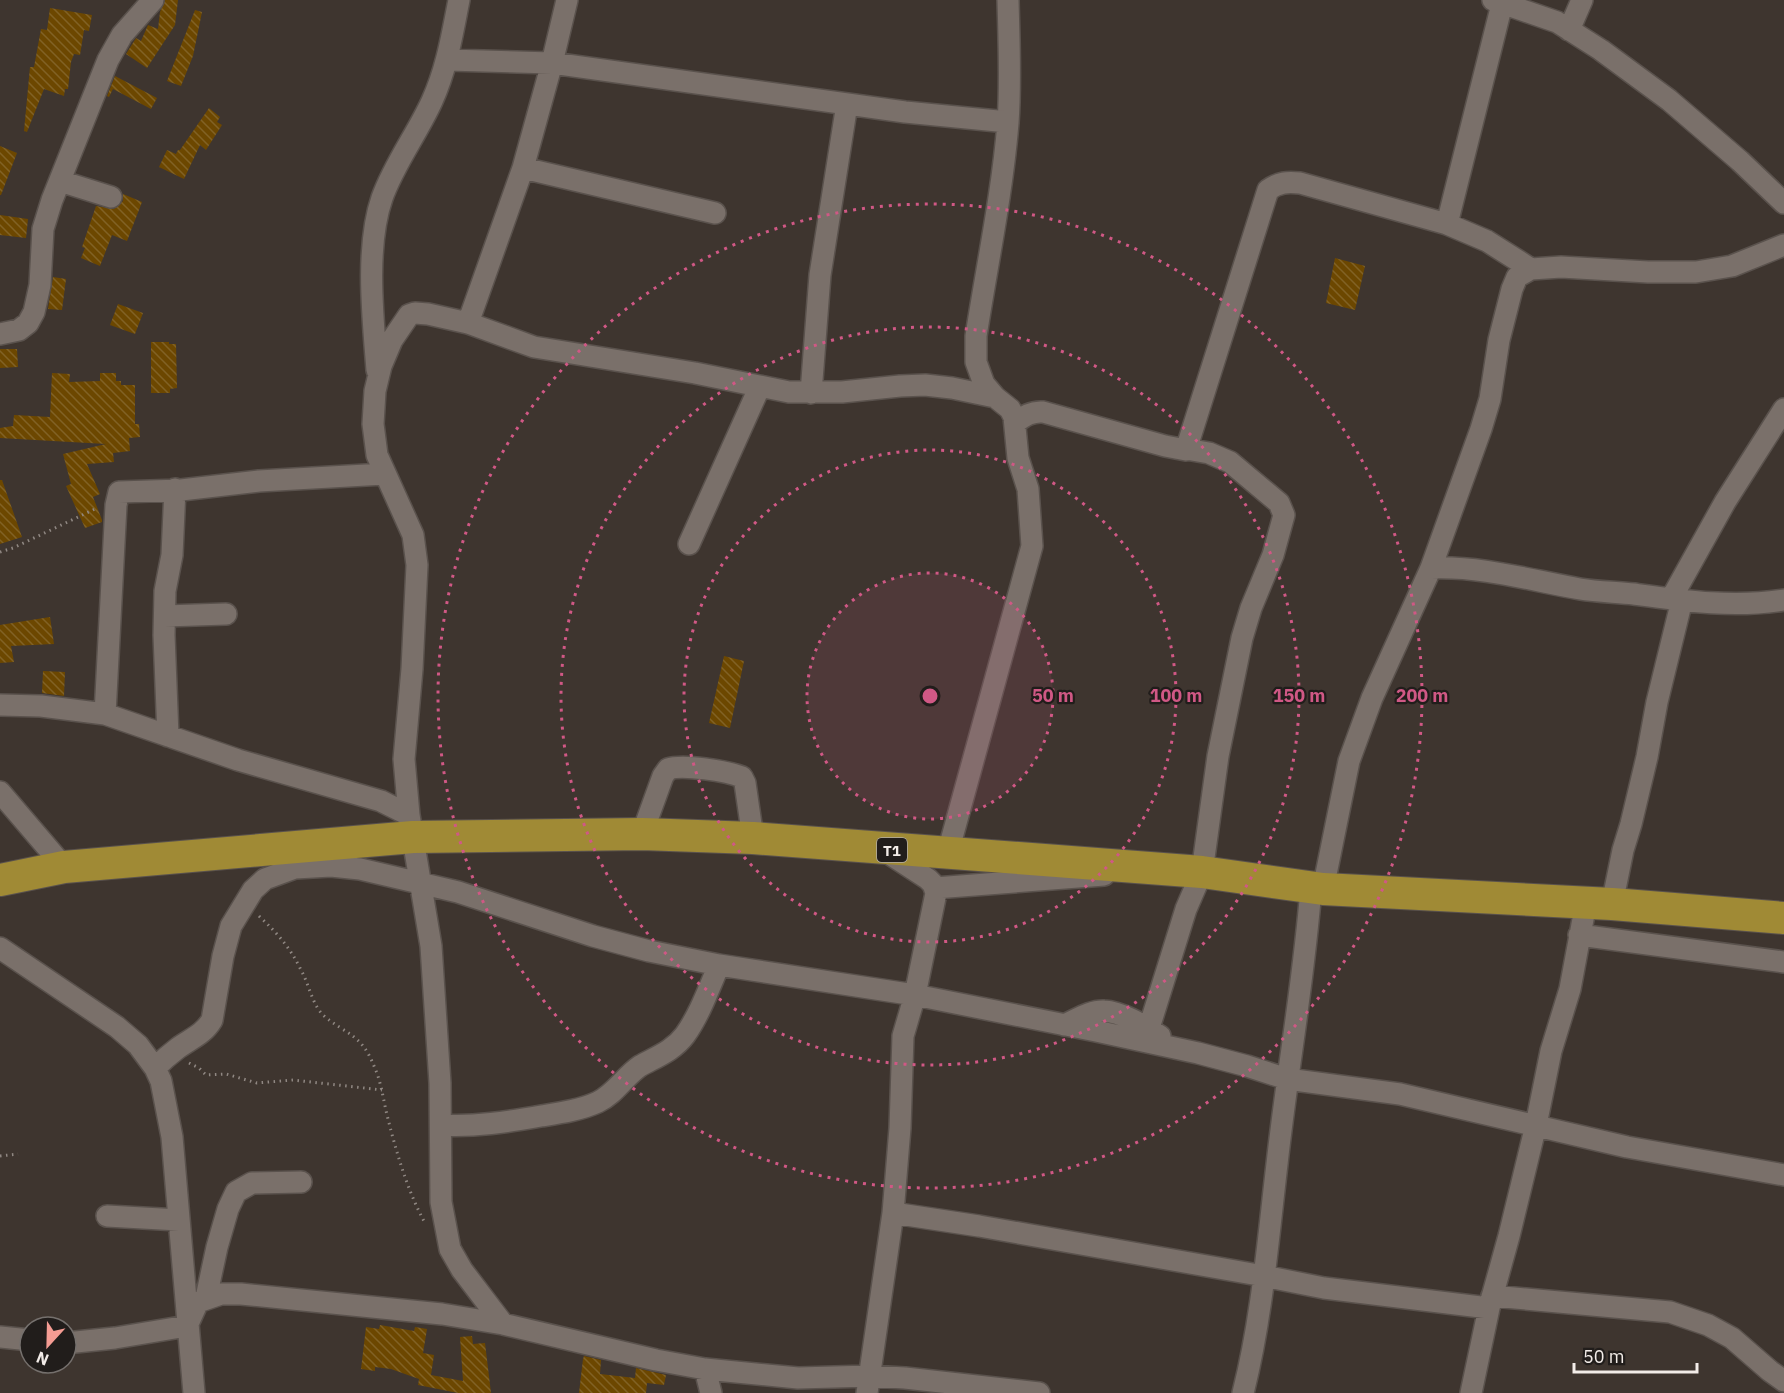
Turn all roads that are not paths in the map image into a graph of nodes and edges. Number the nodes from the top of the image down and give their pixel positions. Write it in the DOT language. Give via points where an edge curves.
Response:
graph roads {
  1 [pos="153,0"];
  2 [pos="459,0"];
  3 [pos="567,0"];
  4 [pos="1008,0"];
  5 [pos="1582,0"];
  6 [pos="1497,2"];
  7 [pos="1569,30"];
  8 [pos="448,60"];
  9 [pos="552,63"];
  10 [pos="847,104"];
  11 [pos="1008,122"];
  12 [pos="523,168"];
  13 [pos="60,181"];
  14 [pos="111,197"];
  15 [pos="1784,203"];
  16 [pos="715,213"];
  17 [pos="1447,224"];
  18 [pos="1784,245"];
  19 [pos="1531,269"];
  20 [pos="468,323"];
  21 [pos="0,334"];
  22 [pos="378,377"];
  23 [pos="760,386"];
  24 [pos="811,393"];
  25 [pos="995,397"];
  26 [pos="1784,409"];
  27 [pos="1016,423"];
  28 [pos="1186,449"];
  29 [pos="384,474"];
  30 [pos="174,489"];
  31 [pos="689,544"];
  32 [pos="1431,568"];
  33 [pos="1676,600"];
  34 [pos="1784,600"];
  35 [pos="226,614"];
  36 [pos="165,616"];
  37 [pos="0,705"];
  38 [pos="105,714"];
  39 [pos="168,736"];
  40 [pos="0,792"];
  41 [pos="411,826"];
  42 [pos="642,834"];
  43 [pos="753,838"];
  44 [pos="882,849"];
  45 [pos="948,852"];
  46 [pos="64,867"];
  47 [pos="1145,868"];
  48 [pos="1202,872"];
  49 [pos="0,880"];
  50 [pos="420,882"];
  51 [pos="934,888"];
  52 [pos="1317,889"];
  53 [pos="1599,904"];
  54 [pos="1784,918"];
  55 [pos="1579,934"];
  56 [pos="0,948"];
  57 [pos="1784,962"];
  58 [pos="719,965"];
  59 [pos="915,995"];
  60 [pos="1064,1025"];
  61 [pos="1149,1028"];
  62 [pos="1198,1053"];
  63 [pos="156,1070"];
  64 [pos="1287,1079"];
  65 [pos="441,1125"];
  66 [pos="1536,1125"];
  67 [pos="1784,1175"];
  68 [pos="301,1182"];
  69 [pos="892,1213"];
  70 [pos="107,1216"];
  71 [pos="179,1220"];
  72 [pos="1264,1276"];
  73 [pos="206,1298"];
  74 [pos="1491,1302"];
  75 [pos="503,1324"];
  76 [pos="187,1326"];
  77 [pos="0,1337"];
  78 [pos="18,1339"];
  79 [pos="78,1342"];
  80 [pos="705,1369"];
  81 [pos="1784,1381"];
  82 [pos="868,1384"];
  83 [pos="194,1393"];
  84 [pos="711,1393"];
  85 [pos="1039,1393"];
  86 [pos="1243,1393"];
  87 [pos="1471,1393"];
  1 -- 13 [label="street" via="122,35 108,60"];
  2 -- 8 [label="street"];
  3 -- 9 [label="street"];
  4 -- 11 [label="street"];
  5 -- 7 [label="street"];
  6 -- 7 [label="street" via="1557,22"];
  6 -- 17 [label="street"];
  7 -- 15 [label="street" via="1669,100"];
  8 -- 9 [label="street"];
  8 -- 22 [label="street" via="432,101 382,198 375,234 372,298"];
  9 -- 10 [label="street"];
  9 -- 12 [label="street"];
  10 -- 11 [label="street"];
  10 -- 24 [label="street" via="820,275"];
  11 -- 25 [label="street" via="976,336 978,369"];
  12 -- 16 [label="street"];
  12 -- 20 [label="street"];
  13 -- 14 [label="street"];
  13 -- 21 [label="street" via="44,223 34,312 19,330"];
  17 -- 19 [label="street" via="1487,241"];
  17 -- 28 [label="street" via="1300,183 1286,182 1268,190"];
  18 -- 19 [label="street" via="1732,266 1696,272"];
  19 -- 32 [label="street" via="1517,278 1512,289 1490,399"];
  20 -- 22 [label="street" via="428,314 409,315 392,340"];
  20 -- 23 [label="street" via="534,347"];
  22 -- 29 [label="street" via="373,424"];
  23 -- 24 [label="street"];
  23 -- 31 [label="street"];
  24 -- 25 [label="street" via="925,385"];
  25 -- 27 [label="street" via="1010,409"];
  26 -- 33 [label="street" via="1725,501"];
  27 -- 28 [label="street" via="1026,415 1043,412"];
  27 -- 45 [label="street" via="1018,458 1028,489 1032,546"];
  28 -- 48 [label="street" via="1230,462 1279,503 1284,515 1242,638 1218,756"];
  29 -- 30 [label="street"];
  29 -- 41 [label="street" via="413,535 417,565 404,759"];
  30 -- 36 [label="street"];
  30 -- 38 [label="street" via="121,491 117,498"];
  32 -- 33 [label="street" via="1498,571 1581,589"];
  32 -- 52 [label="street" via="1355,744"];
  33 -- 34 [label="street" via="1723,605"];
  33 -- 53 [label="street" via="1631,824"];
  35 -- 36 [label="street"];
  36 -- 39 [label="street"];
  37 -- 38 [label="street"];
  38 -- 39 [label="street"];
  39 -- 41 [label="street" via="381,801"];
  40 -- 46 [label="street"];
  41 -- 42 [label="highway, T1"];
  41 -- 46 [label="highway, T1"];
  41 -- 50 [label="street"];
  42 -- 43 [label="highway, T1"];
  42 -- 43 [label="street" via="663,776 677,767 742,777"];
  43 -- 44 [label="highway, T1"];
  44 -- 45 [label="highway, T1"];
  44 -- 51 [label="street" via="921,873"];
  45 -- 47 [label="highway, T1"];
  46 -- 49 [label="highway, T1"];
  47 -- 48 [label="highway, T1"];
  47 -- 51 [label="street" via="1103,876"];
  48 -- 52 [label="highway, T1"];
  48 -- 61 [label="street" via="1186,909"];
  50 -- 58 [label="street" via="593,936"];
  50 -- 63 [label="street" via="360,868 331,866 295,868 265,879 231,926 212,1020"];
  50 -- 65 [label="street" via="430,946"];
  51 -- 59 [label="street" via="935,900"];
  52 -- 53 [label="highway, T1"];
  52 -- 64 [label="street"];
  53 -- 54 [label="highway, T1"];
  53 -- 55 [label="street"];
  55 -- 57 [label="street"];
  55 -- 66 [label="street"];
  56 -- 63 [label="street" via="117,1027 138,1045"];
  58 -- 59 [label="street"];
  58 -- 65 [label="street" via="684,1037 630,1074 609,1096 565,1112 492,1124"];
  59 -- 60 [label="street"];
  59 -- 69 [label="street" via="903,1036"];
  60 -- 61 [label="street" via="1104,1011"];
  60 -- 62 [label="street"];
  61 -- 62 [label="street"];
  62 -- 64 [label="street"];
  63 -- 71 [label="street" via="172,1137"];
  64 -- 66 [label="street" via="1400,1094"];
  64 -- 72 [label="street"];
  65 -- 75 [label="street" via="441,1202 450,1249"];
  66 -- 67 [label="street" via="1627,1147"];
  66 -- 74 [label="street"];
  68 -- 73 [label="street" via="252,1183 236,1192 217,1247"];
  69 -- 72 [label="street"];
  69 -- 82 [label="street"];
  70 -- 71 [label="street"];
  71 -- 76 [label="street"];
  72 -- 74 [label="street" via="1324,1288"];
  72 -- 86 [label="street"];
  73 -- 75 [label="street" via="241,1294"];
  73 -- 76 [label="street" via="198,1302"];
  74 -- 81 [label="street" via="1670,1312 1732,1338"];
  74 -- 87 [label="street"];
  75 -- 80 [label="street"];
  76 -- 79 [label="street"];
  76 -- 83 [label="street"];
  77 -- 78 [label="street"];
  80 -- 82 [label="street"];
  80 -- 84 [label="street"];
  82 -- 85 [label="street" via="936,1380"];
}
